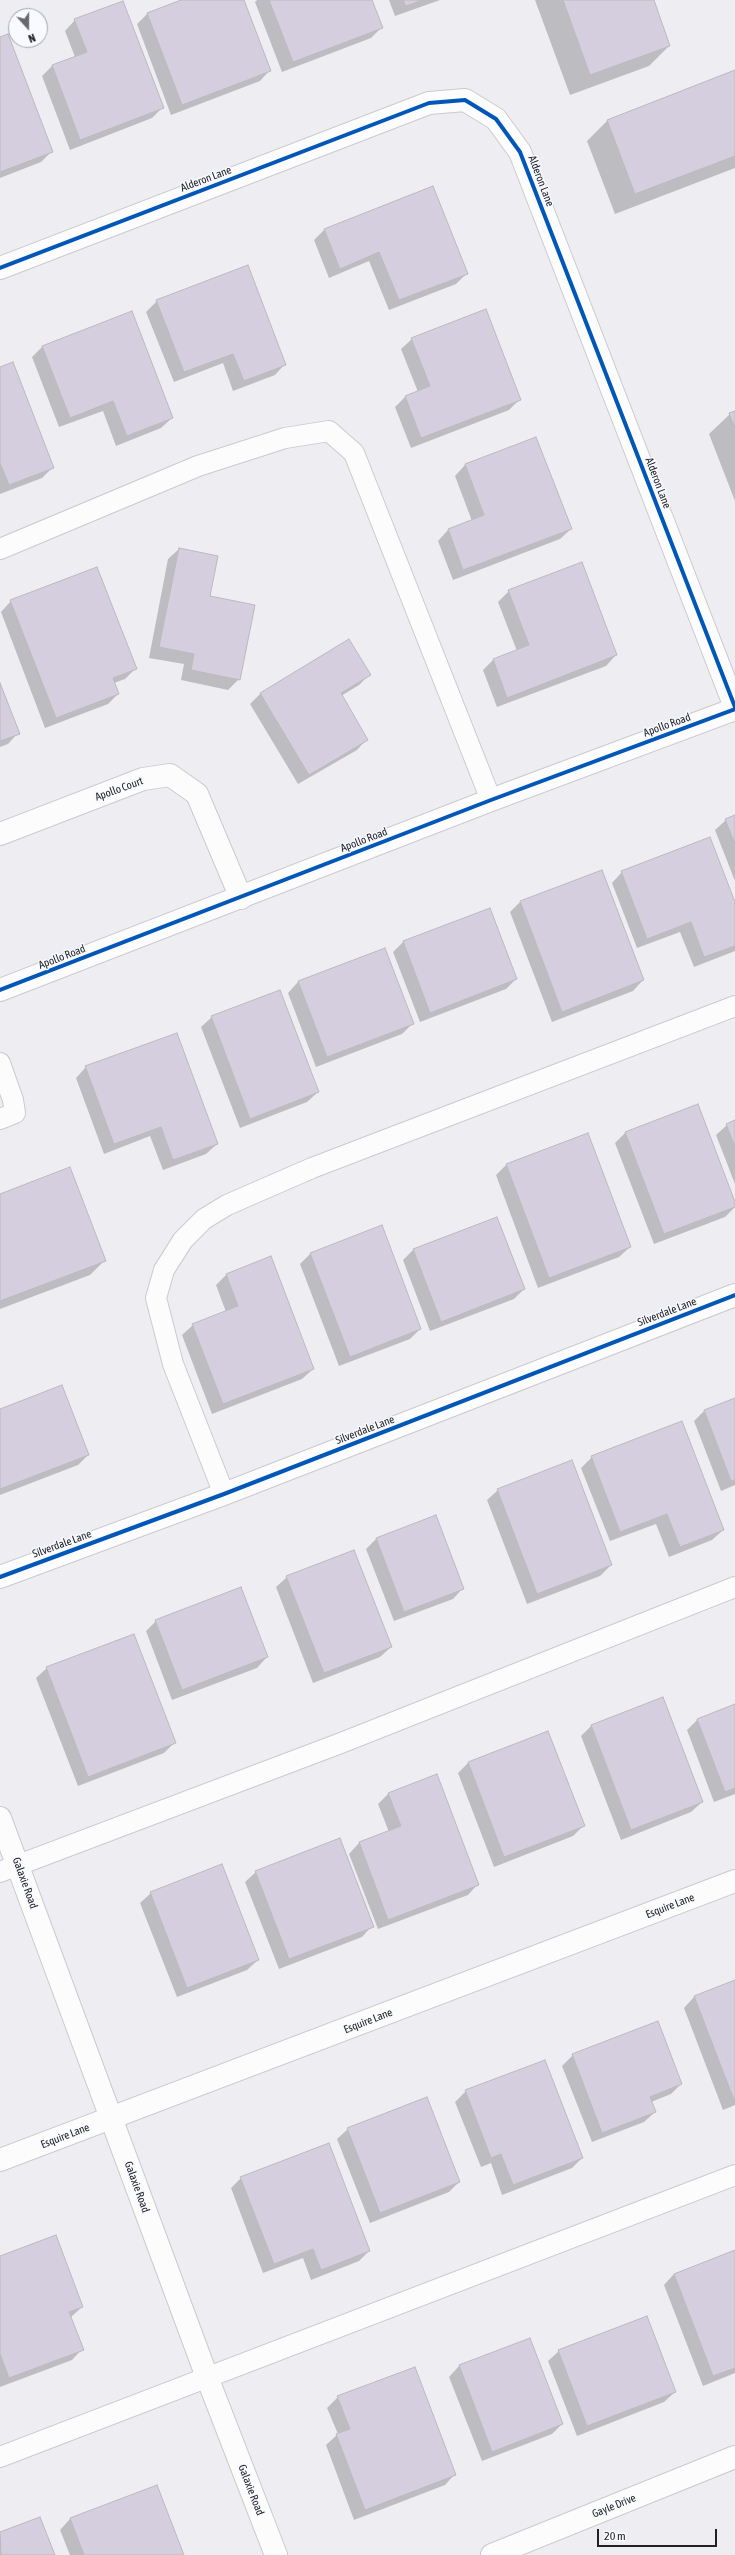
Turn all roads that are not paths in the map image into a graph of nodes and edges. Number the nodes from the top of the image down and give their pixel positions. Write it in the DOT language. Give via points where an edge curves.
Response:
graph roads {
  1 [pos="0,268"];
  2 [pos="0,549"];
  3 [pos="735,708"];
  4 [pos="490,800"];
  5 [pos="0,834"];
  6 [pos="241,898"];
  7 [pos="0,990"];
  8 [pos="735,1006"];
  9 [pos="0,1063"];
  10 [pos="0,1119"];
  11 [pos="735,1296"];
  12 [pos="224,1494"];
  13 [pos="0,1577"];
  14 [pos="735,1587"];
  15 [pos="0,1818"];
  16 [pos="9,1868"];
  17 [pos="735,1881"];
  18 [pos="112,2118"];
  19 [pos="0,2160"];
  20 [pos="735,2175"];
  21 [pos="207,2377"];
  22 [pos="0,2457"];
  23 [pos="735,2457"];
  24 [pos="276,2555"];
  25 [pos="492,2555"];
  1 -- 3 [label="street, Alderon Lane" via="429,103 465,100 496,119 520,152"];
  2 -- 4 [label="lane" via="198,466 285,438 329,431 354,453"];
  3 -- 4 [label="street, Apollo Road"];
  4 -- 6 [label="street, Apollo Road"];
  5 -- 6 [label="street, Apollo Court" via="143,779 170,775 197,794"];
  6 -- 7 [label="street, Apollo Road"];
  8 -- 12 [label="lane" via="312,1168 227,1204 204,1219 182,1240 164,1270 156,1298 173,1364"];
  9 -- 10 [label="lane" via="13,1100 15,1114"];
  11 -- 12 [label="street, Silverdale Lane"];
  12 -- 13 [label="street, Silverdale Lane"];
  14 -- 16 [label="lane" via="341,1743"];
  15 -- 16 [label="street, Galaxie Road"];
  16 -- 18 [label="street, Galaxie Road"];
  17 -- 18 [label="street, Esquire Lane"];
  18 -- 19 [label="street, Esquire Lane"];
  18 -- 21 [label="street, Galaxie Road"];
  20 -- 21 [label="lane"];
  21 -- 22 [label="lane"];
  21 -- 24 [label="street, Galaxie Road"];
  23 -- 25 [label="street, Gayle Drive"];
}
